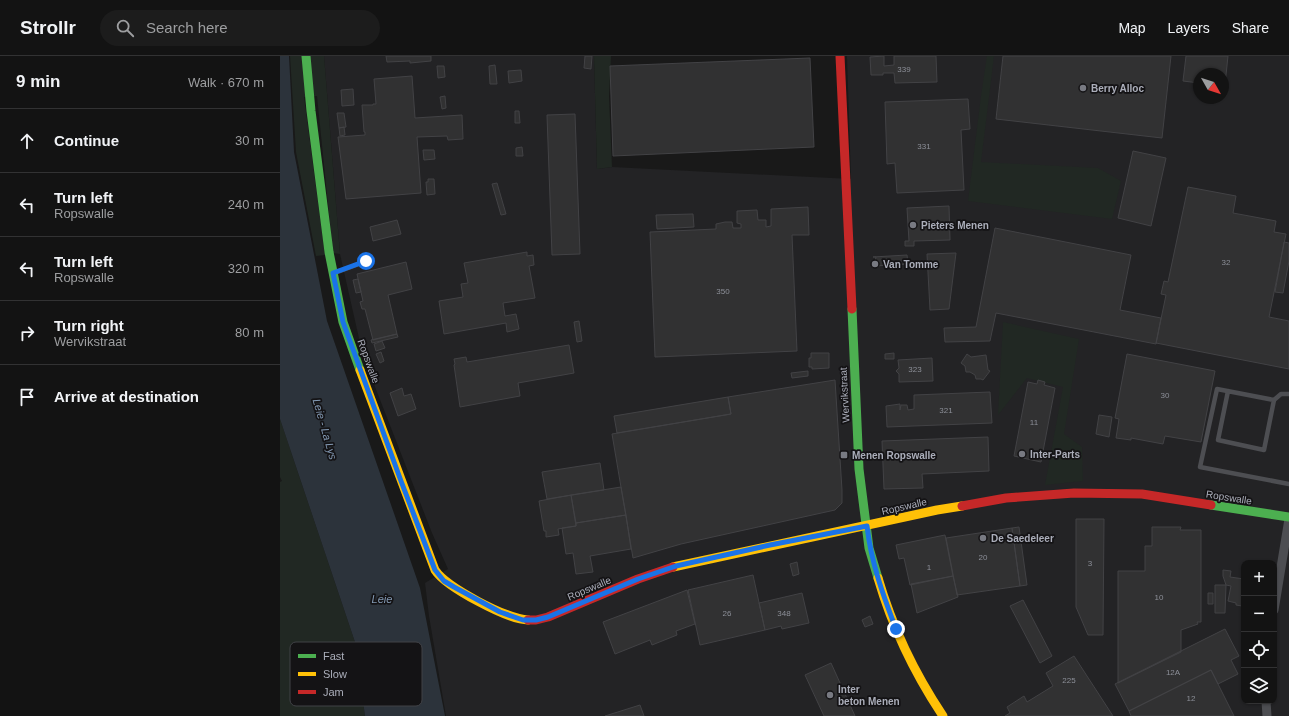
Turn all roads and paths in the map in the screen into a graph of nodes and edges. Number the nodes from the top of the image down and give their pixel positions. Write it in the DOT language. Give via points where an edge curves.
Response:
graph roads {
  1 [pos="306,56"];
  2 [pos="840,56"];
  3 [pos="366,261"];
  4 [pos="333,273"];
  5 [pos="1228,391"];
  6 [pos="1289,394"];
  7 [pos="1274,400"];
  8 [pos="1289,484"];
  9 [pos="1289,518"];
  10 [pos="867,526"];
  11 [pos="1276,596"];
  12 [pos="1266,704"];
  13 [pos="942,716"];
  14 [pos="1267,716"];
  1 -- 4 [label="street, Ropswalle" via="310,111"];
  2 -- 10 [label="street, Wervikstraat" via="859,469"];
  3 -- 4 [label="lane"];
  4 -- 10 [label="street, Ropswalle" via="343,322 435,570 444,581 500,612 523,620 536,620 676,566"];
  5 -- 7 [label="lane"];
  5 -- 7 [label="lane" via="1218,440 1264,450"];
  5 -- 8 [label="lane" via="1217,389 1200,467"];
  6 -- 7 [label="lane" via="1281,394"];
  9 -- 10 [label="street, Ropswalle" via="1142,494 1074,493 1006,498"];
  9 -- 11 [label="street"];
  10 -- 13 [label="street, Wervikstraat" via="869,548 896,629"];
  12 -- 14 [label="street"];
}
